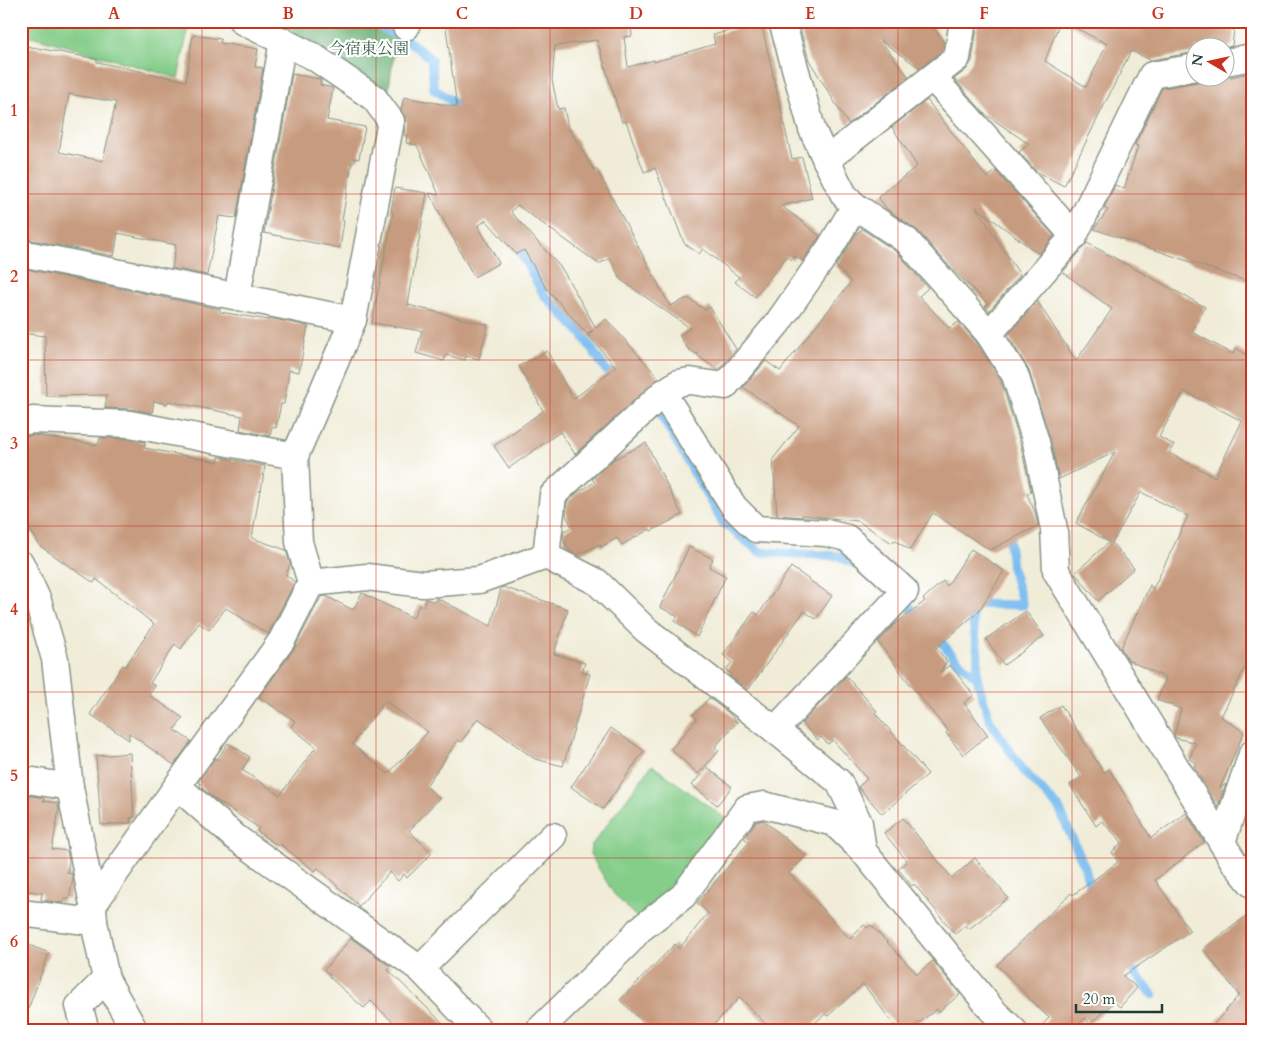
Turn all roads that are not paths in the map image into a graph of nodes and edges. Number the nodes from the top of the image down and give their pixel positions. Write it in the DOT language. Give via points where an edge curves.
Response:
graph roads {
  1 [pos="242,21"];
  2 [pos="782,21"];
  3 [pos="963,21"];
  4 [pos="283,41"];
  5 [pos="1252,57"];
  6 [pos="1236,60"];
  7 [pos="1186,70"];
  8 [pos="933,78"];
  9 [pos="826,160"];
  10 [pos="855,206"];
  11 [pos="1074,236"];
  12 [pos="21,253"];
  13 [pos="237,296"];
  14 [pos="353,320"];
  15 [pos="989,334"];
  16 [pos="663,393"];
  17 [pos="21,422"];
  18 [pos="295,456"];
  19 [pos="546,556"];
  20 [pos="21,564"];
  21 [pos="311,582"];
  22 [pos="30,600"];
  23 [pos="776,730"];
  24 [pos="1252,754"];
  25 [pos="21,779"];
  26 [pos="177,786"];
  27 [pos="70,787"];
  28 [pos="554,836"];
  29 [pos="1222,842"];
  30 [pos="863,850"];
  31 [pos="1252,884"];
  32 [pos="21,913"];
  33 [pos="93,913"];
  34 [pos="420,969"];
  35 [pos="106,979"];
  36 [pos="478,1030"];
  37 [pos="86,1031"];
  38 [pos="135,1031"];
  39 [pos="538,1031"];
  40 [pos="1014,1031"];
  1 -- 4 [label="street"];
  2 -- 9 [label="street" via="812,129"];
  3 -- 8 [label="street" via="957,58"];
  4 -- 13 [label="street"];
  4 -- 14 [label="street" via="314,57 374,98 391,121"];
  5 -- 6 [label="street"];
  7 -- 11 [label="street" via="1152,76"];
  8 -- 9 [label="street"];
  8 -- 11 [label="street"];
  9 -- 10 [label="street" via="844,194"];
  10 -- 15 [label="street" via="907,241"];
  10 -- 16 [label="street" via="830,248 776,324 725,386 690,380 678,383"];
  11 -- 15 [label="street"];
  12 -- 13 [label="street"];
  13 -- 14 [label="street"];
  14 -- 18 [label="street"];
  15 -- 29 [label="street" via="1015,376 1036,442 1054,529 1056,571"];
  16 -- 19 [label="street" via="554,495"];
  16 -- 23 [label="street" via="734,507 756,529 826,533 847,538 905,591"];
  17 -- 18 [label="street" via="130,424"];
  18 -- 21 [label="street" via="300,542"];
  19 -- 21 [label="street" via="479,580 423,584 367,577"];
  19 -- 23 [label="street" via="597,582 645,629"];
  20 -- 22 [label="street"];
  21 -- 26 [label="street" via="282,640"];
  22 -- 27 [label="street" via="55,659"];
  23 -- 30 [label="street" via="839,782 859,823"];
  24 -- 29 [label="street"];
  25 -- 27 [label="street"];
  26 -- 33 [label="street"];
  26 -- 34 [label="street" via="235,837"];
  27 -- 33 [label="street"];
  28 -- 34 [label="street"];
  29 -- 31 [label="street"];
  30 -- 39 [label="street" via="834,823 764,805 747,808 683,896 639,930"];
  30 -- 40 [label="street" via="993,1011"];
  32 -- 33 [label="street"];
  33 -- 35 [label="street"];
  34 -- 36 [label="street"];
  35 -- 37 [label="street" via="79,1006"];
  35 -- 38 [label="street"];
}
